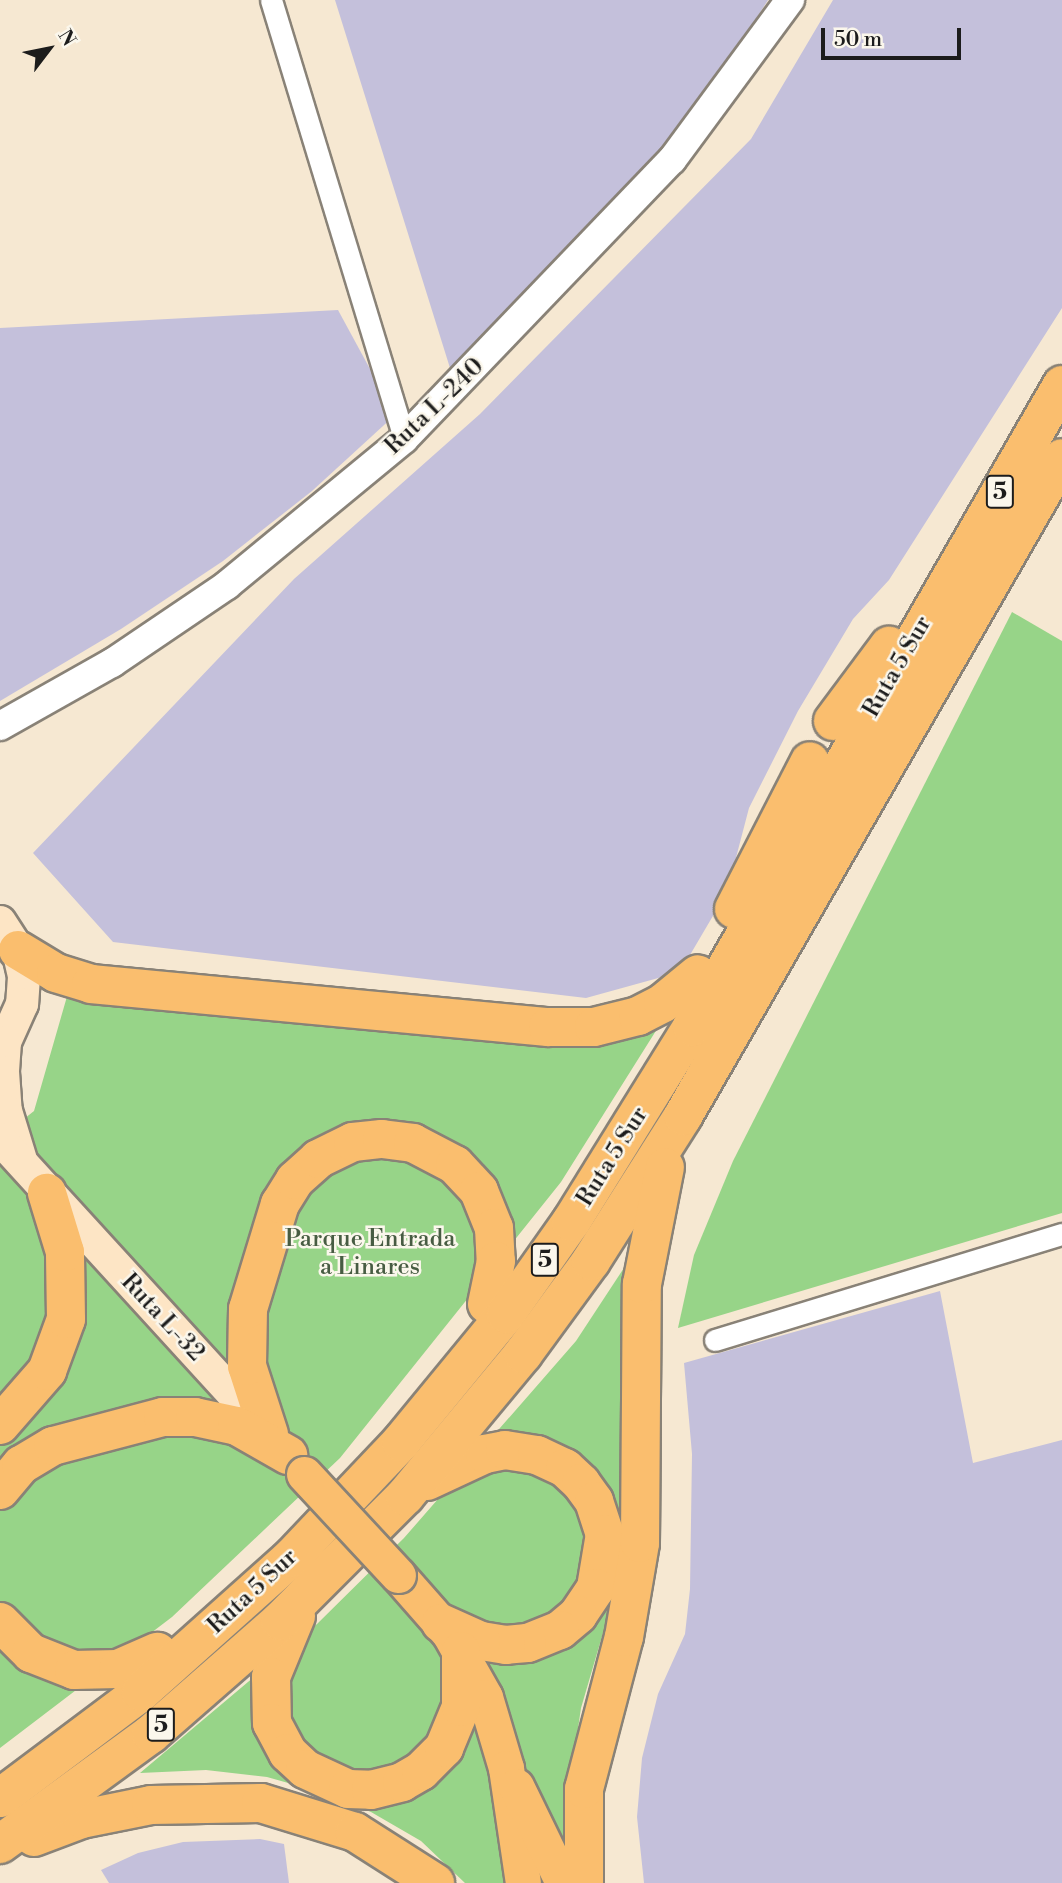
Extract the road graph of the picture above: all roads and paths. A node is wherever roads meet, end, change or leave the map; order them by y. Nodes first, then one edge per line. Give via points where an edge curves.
1 (271, 0) edge
2 (790, 0) edge
3 (1062, 385) edge
4 (404, 439) junction
5 (1062, 458) edge
6 (937, 598) junction
7 (833, 721) dead end
8 (0, 726) edge
9 (810, 761) dead end
10 (9, 936) edge
11 (698, 974) junction
12 (3, 1045) edge
13 (683, 1116) junction
14 (10, 1150) edge
15 (47, 1193) junction
16 (1062, 1234) edge
17 (486, 1304) junction
18 (715, 1340) dead end
19 (0, 1425) edge
20 (287, 1454) junction
21 (0, 1490) edge
22 (405, 1496) junction
23 (311, 1592) junction
24 (0, 1622) edge
25 (451, 1637) junction
26 (157, 1652) junction
27 (506, 1768) junction
28 (0, 1781) edge
29 (0, 1798) edge
30 (0, 1844) edge
31 (0, 1853) edge
32 (435, 1883) edge
33 (523, 1883) edge
34 (564, 1883) edge
35 (584, 1883) edge

1 - 4 street
2 - 4 street, Ruta L-240 via 672,160
3 - 6 highway, Ruta 5 Sur / 5
4 - 8 street, Ruta L-240 via 228,585 112,663
5 - 13 highway, Ruta 5 Sur / 5
6 - 7 highway via 881,655
6 - 29 highway, Ruta 5 Sur / 5 via 635,1122 552,1251 490,1336 401,1442 291,1558 141,1692
9 - 11 highway
10 - 11 highway via 55,973 91,984 548,1027 594,1027 638,1016 663,1003
10 - 12 main road, Ruta L-32 via 24,977 22,1004
11 - 17 highway via 579,1174
12 - 14 main road, Ruta L-32
13 - 22 highway, Ruta 5 Sur / 5 via 556,1310
13 - 35 highway via 666,1162 647,1246 640,1327 640,1543 624,1637 584,1789
14 - 15 main road, Ruta L-32
15 - 19 highway via 65,1252 66,1319 47,1371
15 - 20 main road, Ruta L-32
16 - 18 street
17 - 20 highway via 496,1261 494,1228 484,1200 464,1173 436,1153 403,1141 353,1142 318,1158 295,1180 280,1204 248,1309 247,1366
17 - 26 highway via 340,1478
20 - 21 highway via 237,1426 195,1417 163,1417 53,1446 22,1465
20 - 25 main road, bridge
22 - 23 highway, Ruta 5 Sur / 5
22 - 25 highway via 462,1462 496,1451 517,1451 546,1458 574,1475 594,1501 602,1522 605,1555 596,1588 578,1615 560,1630 527,1643 506,1645
23 - 25 highway via 277,1656 269,1698 272,1723 289,1753 326,1782 360,1790 382,1789 430,1764 458,1719
23 - 30 highway, Ruta 5 Sur / 5 via 151,1734
24 - 26 highway via 31,1653 74,1670 118,1669
25 - 27 main road via 485,1697
26 - 28 highway
27 - 33 main road
27 - 34 main road
31 - 32 highway via 56,1828 112,1811 171,1803 247,1802 292,1810 355,1832

